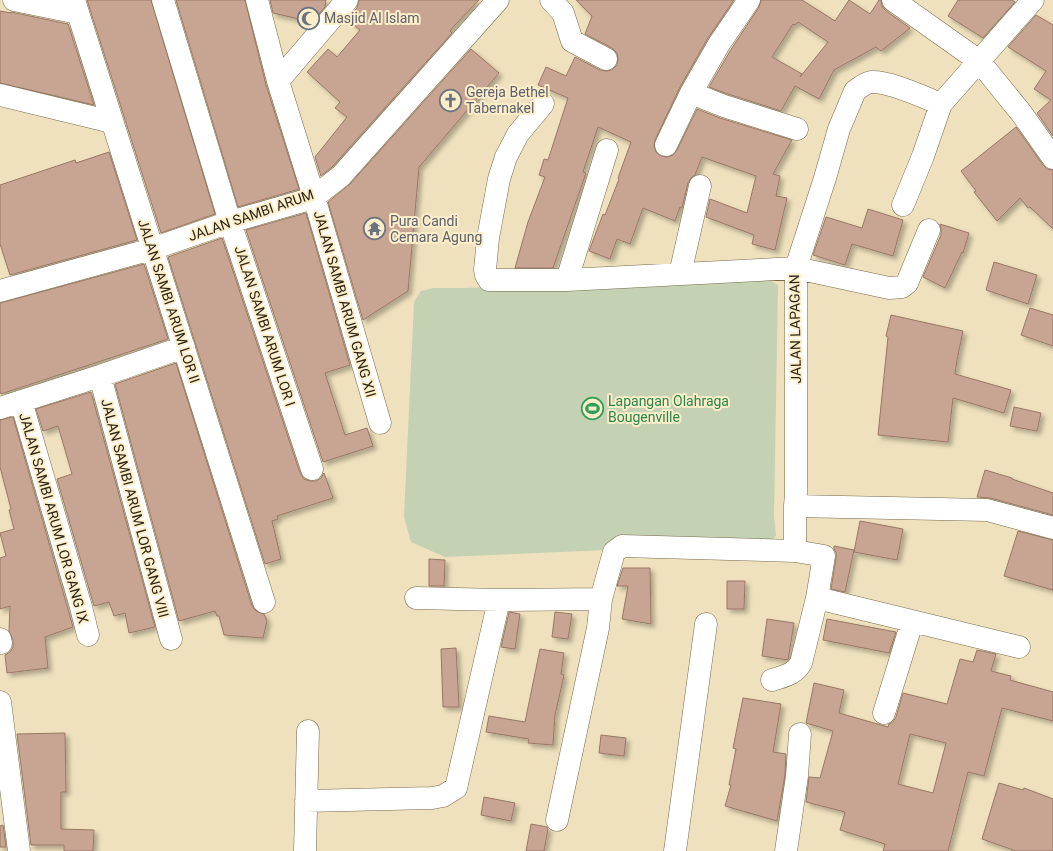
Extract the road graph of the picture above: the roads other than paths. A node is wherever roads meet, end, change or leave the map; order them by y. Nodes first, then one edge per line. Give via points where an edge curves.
1 (14, 0) edge
2 (163, 0) edge
3 (257, 0) edge
4 (347, 0) edge
5 (498, 0) edge
6 (551, 0) edge
7 (749, 0) edge
8 (893, 0) edge
9 (1033, 0) edge
10 (76, 6) edge
11 (606, 59) dead end
12 (979, 61) junction
13 (278, 81) junction
14 (691, 93) junction
15 (0, 95) edge
16 (544, 104) dead end
17 (941, 104) junction
18 (112, 122) junction
19 (797, 129) dead end
20 (666, 145) dead end
21 (607, 150) dead end
22 (1053, 158) edge
23 (700, 186) dead end
24 (314, 197) junction
25 (903, 205) dead end
26 (230, 222) junction
27 (929, 230) dead end
28 (152, 249) junction
29 (796, 268) junction
30 (680, 274) junction
31 (567, 280) junction
32 (0, 291) edge
33 (184, 347) junction
34 (100, 376) junction
35 (21, 401) junction
36 (0, 408) edge
37 (380, 424) dead end
38 (312, 469) dead end
39 (795, 506) junction
40 (1053, 528) edge
41 (795, 551) junction
42 (416, 598) dead end
43 (817, 598) junction
44 (601, 599) junction
45 (500, 600) junction
46 (264, 602) dead end
47 (912, 622) junction
48 (706, 624) dead end
49 (88, 635) dead end
50 (171, 639) dead end
51 (1019, 647) dead end
52 (772, 680) dead end
53 (0, 702) edge
54 (884, 713) dead end
55 (308, 731) dead end
56 (800, 734) dead end
57 (306, 801) junction
58 (6, 807) edge
59 (557, 820) dead end
60 (19, 851) edge
61 (305, 851) edge
62 (674, 851) edge
63 (786, 851) edge

1 - 10 street
2 - 26 street, JALAN SAMBI ARUM LOR I
3 - 13 street, JALAN SAMBI ARUM GANG XII
4 - 13 street
5 - 24 street, JALAN SAMBI ARUM via 341,176
6 - 11 street via 563,13 572,41
7 - 14 street via 719,44
8 - 12 street
9 - 12 street
10 - 18 street, JALAN SAMBI ARUM LOR II
12 - 17 street
12 - 22 street via 1022,114
13 - 24 street, JALAN SAMBI ARUM GANG XII
14 - 19 street
14 - 20 street
15 - 18 street
16 - 31 street, JALAN LAPAGAN via 518,134 506,157 499,179 488,238 486,276 489,280
17 - 25 street
17 - 29 street via 878,82 870,82 855,92 839,129
18 - 28 street, JALAN SAMBI ARUM LOR II
21 - 31 street
23 - 30 street
24 - 26 street, JALAN SAMBI ARUM
24 - 37 street, JALAN SAMBI ARUM GANG XII
26 - 28 street, JALAN SAMBI ARUM
26 - 38 street, JALAN SAMBI ARUM LOR I
27 - 29 street via 907,283 902,287 889,288
28 - 32 street, JALAN SAMBI ARUM
28 - 33 street, JALAN SAMBI ARUM LOR II
29 - 30 street, JALAN LAPAGAN
29 - 39 street, JALAN LAPAGAN
30 - 31 street, JALAN LAPAGAN
33 - 34 street
33 - 46 street, JALAN SAMBI ARUM LOR II
34 - 35 street
34 - 50 street, JALAN SAMBI ARUM LOR GANG VIII
35 - 36 street
35 - 49 street, JALAN SAMBI ARUM LOR GANG IX
39 - 40 street via 988,510
39 - 41 street, JALAN LAPAGAN
41 - 43 street via 824,556
41 - 44 street via 622,546 614,552
42 - 45 street
43 - 47 street
43 - 52 street via 801,663 791,674
44 - 45 street
44 - 59 street via 598,628
45 - 57 street via 456,788 443,796 432,798
47 - 51 street
47 - 54 street
48 - 62 street
53 - 58 street
55 - 57 street
56 - 63 street via 797,776
57 - 61 street
58 - 60 street

